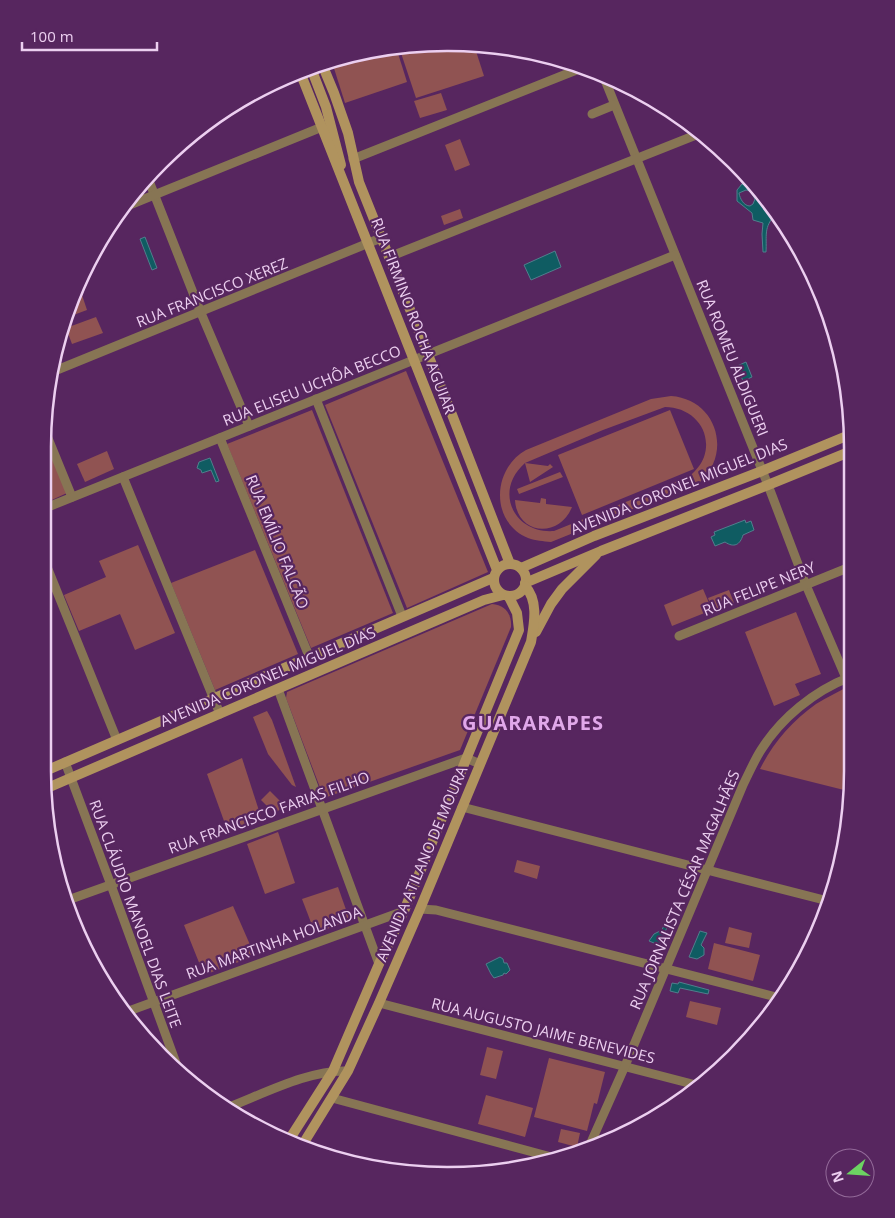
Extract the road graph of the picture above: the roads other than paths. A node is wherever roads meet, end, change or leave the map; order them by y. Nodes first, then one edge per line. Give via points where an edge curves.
1 (325, 71) edge
2 (573, 71) edge
3 (313, 74) edge
4 (303, 79) edge
5 (606, 84) edge
6 (614, 105) junction
7 (592, 114) dead end
8 (322, 127) junction
9 (693, 136) edge
10 (353, 159) junction
11 (636, 159) junction
12 (344, 182) junction
13 (151, 185) edge
14 (154, 194) junction
15 (137, 202) edge
16 (382, 238) junction
17 (368, 244) junction
18 (676, 255) junction
19 (389, 257) junction
20 (201, 313) junction
21 (428, 356) junction
22 (414, 360) junction
23 (59, 369) edge
24 (316, 399) junction
25 (249, 426) junction
26 (844, 437) edge
27 (220, 438) junction
28 (51, 446) edge
29 (844, 454) edge
30 (762, 471) junction
31 (123, 477) junction
32 (768, 486) junction
33 (72, 498) junction
34 (51, 506) edge
35 (601, 551) junction
36 (510, 564) junction
37 (521, 568) junction
38 (844, 569) edge
39 (495, 574) junction
40 (51, 579) edge
41 (525, 585) junction
42 (806, 585) junction
43 (506, 596) junction
44 (402, 616) junction
45 (679, 636) dead end
46 (531, 642) junction
47 (309, 656) junction
48 (844, 668) edge
49 (844, 679) edge
50 (278, 689) junction
51 (213, 698) junction
52 (220, 714) junction
53 (117, 740) junction
54 (466, 758) junction
55 (65, 762) junction
56 (480, 764) junction
57 (51, 768) edge
58 (70, 778) junction
59 (52, 786) edge
60 (462, 807) junction
61 (321, 808) junction
62 (706, 870) junction
63 (111, 884) junction
64 (72, 898) edge
65 (822, 900) edge
66 (420, 910) junction
67 (404, 911) junction
68 (366, 925) junction
69 (379, 964) junction
70 (665, 969) junction
71 (773, 996) edge
72 (153, 1002) junction
73 (380, 1003) junction
74 (132, 1010) edge
75 (174, 1057) edge
76 (625, 1066) junction
77 (334, 1071) junction
78 (348, 1071) junction
79 (691, 1084) edge
80 (332, 1098) junction
81 (234, 1105) edge
82 (292, 1135) edge
83 (304, 1140) edge
84 (592, 1140) edge
85 (542, 1155) edge

1 - 10 street, RUA FIRMINO ROCHA AGUIAR via 348,133
2 - 10 street
3 - 12 street via 332,126
4 - 8 street, RUA FIRMINO ROCHA AGUIAR
5 - 6 street, RUA ROMEU ALDIGUERI
6 - 7 street
6 - 11 street, RUA ROMEU ALDIGUERI
8 - 12 street, RUA FIRMINO ROCHA AGUIAR
8 - 14 street
9 - 11 street
10 - 16 street, RUA FIRMINO ROCHA AGUIAR
11 - 18 street, RUA ROMEU ALDIGUERI
11 - 19 street
12 - 17 street, RUA FIRMINO ROCHA AGUIAR
13 - 14 street
14 - 15 street
14 - 20 street
16 - 17 street, RUA FRANCISCO XEREZ
16 - 19 street, RUA FIRMINO ROCHA AGUIAR
17 - 20 street, RUA FRANCISCO XEREZ
17 - 22 street, RUA FIRMINO ROCHA AGUIAR
18 - 21 street, RUA ELISEU UCHÔA BECCO
18 - 30 street, RUA ROMEU ALDIGUERI
19 - 21 street, RUA FIRMINO ROCHA AGUIAR
20 - 23 street, RUA FRANCISCO XEREZ
20 - 25 street
21 - 22 street, RUA ELISEU UCHÔA BECCO
21 - 36 street, RUA FIRMINO ROCHA AGUIAR
22 - 24 street, RUA ELISEU UCHÔA BECCO
22 - 39 street, RUA FIRMINO ROCHA AGUIAR
24 - 25 street, RUA ELISEU UCHÔA BECCO
24 - 44 street
25 - 27 street, RUA ELISEU UCHÔA BECCO
26 - 30 street, AVENIDA CORONEL MIGUEL DIAS
27 - 31 street, RUA ELISEU UCHÔA BECCO
27 - 47 street, RUA EMÍLIO FALCÃO
28 - 33 street
29 - 32 street, AVENIDA CORONEL MIGUEL DIAS
30 - 32 street, RUA ROMEU ALDIGUERI
30 - 37 street, AVENIDA CORONEL MIGUEL DIAS
31 - 33 street, RUA ELISEU UCHÔA BECCO
31 - 51 street
32 - 35 street, AVENIDA CORONEL MIGUEL DIAS
32 - 42 street, RUA ROMEU ALDIGUERI
33 - 34 street, RUA ELISEU UCHÔA BECCO
35 - 41 street, AVENIDA CORONEL MIGUEL DIAS
35 - 46 street via 562,589
36 - 37 street
36 - 39 street
37 - 41 street via 525,574
38 - 42 street, RUA FELIPE NERY
39 - 43 street via 495,588
39 - 44 street, AVENIDA CORONEL MIGUEL DIAS via 478,586
40 - 53 street
41 - 43 street via 518,594
41 - 46 street, AVENIDA ATILANO DE MOURA via 534,604
42 - 45 street, RUA FELIPE NERY
42 - 48 street, RUA ROMEU ALDIGUERI
43 - 50 street, AVENIDA CORONEL MIGUEL DIAS via 484,600
43 - 54 street, AVENIDA ATILANO DE MOURA via 516,613 519,630
44 - 47 street, AVENIDA CORONEL MIGUEL DIAS
46 - 56 street, AVENIDA ATILANO DE MOURA
47 - 51 street, AVENIDA CORONEL MIGUEL DIAS
49 - 62 street, RUA JORNALISTA CÉSAR MAGALHÃES via 799,707 760,751
50 - 52 street, AVENIDA CORONEL MIGUEL DIAS
50 - 61 street
51 - 52 street
51 - 53 street, AVENIDA CORONEL MIGUEL DIAS
52 - 58 street, AVENIDA CORONEL MIGUEL DIAS
53 - 55 street, AVENIDA CORONEL MIGUEL DIAS
54 - 56 street
54 - 61 street, RUA FRANCISCO FARIAS FILHO
54 - 67 street, AVENIDA ATILANO DE MOURA
55 - 57 street, AVENIDA CORONEL MIGUEL DIAS
55 - 58 street, RUA CLÁUDIO MANOEL DIAS LEITE
56 - 60 street, AVENIDA ATILANO DE MOURA
58 - 59 street, AVENIDA CORONEL MIGUEL DIAS
58 - 63 street, RUA CLÁUDIO MANOEL DIAS LEITE
60 - 62 street
60 - 66 street, AVENIDA ATILANO DE MOURA
61 - 63 street, RUA FRANCISCO FARIAS FILHO
61 - 68 street
62 - 65 street
62 - 70 street, RUA JORNALISTA CÉSAR MAGALHÃES
63 - 64 street, RUA FRANCISCO FARIAS FILHO
63 - 72 street, RUA CLÁUDIO MANOEL DIAS LEITE
66 - 70 street via 436,910
66 - 73 street, AVENIDA ATILANO DE MOURA
67 - 68 street, RUA MARTINHA HOLANDA
67 - 69 street, AVENIDA ATILANO DE MOURA
68 - 69 street
68 - 72 street, RUA MARTINHA HOLANDA
69 - 77 street, AVENIDA ATILANO DE MOURA
70 - 71 street
70 - 76 street, RUA JORNALISTA CÉSAR MAGALHÃES
72 - 74 street, RUA MARTINHA HOLANDA
72 - 75 street, RUA CLÁUDIO MANOEL DIAS LEITE
73 - 76 street, RUA AUGUSTO JAIME BENEVIDES
73 - 78 street, AVENIDA ATILANO DE MOURA
76 - 79 street, RUA AUGUSTO JAIME BENEVIDES
76 - 84 street, RUA JORNALISTA CÉSAR MAGALHÃES
77 - 78 street
77 - 81 street
77 - 82 street, AVENIDA ATILANO DE MOURA
78 - 80 street, AVENIDA ATILANO DE MOURA
80 - 83 street, AVENIDA ATILANO DE MOURA
80 - 85 street

